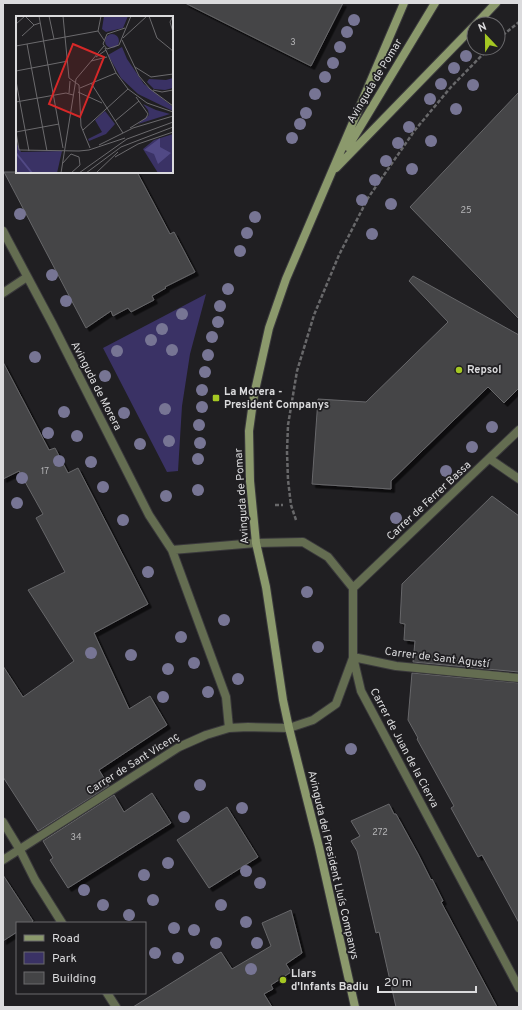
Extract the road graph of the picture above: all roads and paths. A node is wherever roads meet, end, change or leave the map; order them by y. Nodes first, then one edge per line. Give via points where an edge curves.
1 (404, 3) edge
2 (435, 3) edge
3 (496, 3) edge
4 (484, 16) edge
5 (519, 22) edge
6 (506, 33) edge
7 (466, 34) edge
8 (481, 56) edge
9 (333, 171) junction
10 (3, 231) edge
11 (27, 277) junction
12 (3, 293) edge
13 (519, 430) edge
14 (490, 459) junction
15 (519, 480) edge
16 (291, 504) dead end
17 (275, 505) dead end
18 (283, 505) dead end
19 (256, 543) junction
20 (172, 550) junction
21 (353, 588) junction
22 (353, 657) junction
23 (519, 678) edge
24 (229, 728) junction
25 (289, 728) junction
26 (3, 822) edge
27 (20, 850) junction
28 (3, 860) edge
29 (61, 922) edge
30 (519, 988) edge
31 (108, 994) edge
32 (116, 1007) edge
33 (355, 1007) edge

1 - 9 street, Avinguda de Pomar
2 - 9 street, Avinguda de Pomar
3 - 4 street
5 - 6 path
7 - 9 street
8 - 16 path via 415,130 368,198 339,255 314,315 297,372 288,425 288,480
9 - 19 street, Avinguda de Pomar via 286,279 269,328 254,395 249,431 250,481
10 - 11 street, Avinguda de Morera
11 - 12 street
11 - 20 street, Avinguda de Morera via 149,515
13 - 14 street, Carrer de Ferrer Bassa
14 - 15 street
14 - 21 street, Carrer de Ferrer Bassa
17 - 18 path
19 - 20 street
19 - 21 street via 303,542 328,557
19 - 25 street, Avinguda de Pomar via 266,587 282,700
20 - 24 street, Avinguda de Morera via 226,697
21 - 22 street, Carrer de Juan de la Cierva
22 - 23 street, Carrer de Sant Agustí via 396,666
22 - 25 street via 336,704 313,720
22 - 30 street, Carrer de Juan de la Cierva via 360,692
24 - 25 street, Carrer de Sant Vicenç
24 - 27 street, Carrer de Sant Vicenç via 179,747
25 - 33 street, Avinguda del President Lluís Companys
26 - 27 street
27 - 28 street, Carrer de Sant Vicenç
27 - 29 street
31 - 32 street

